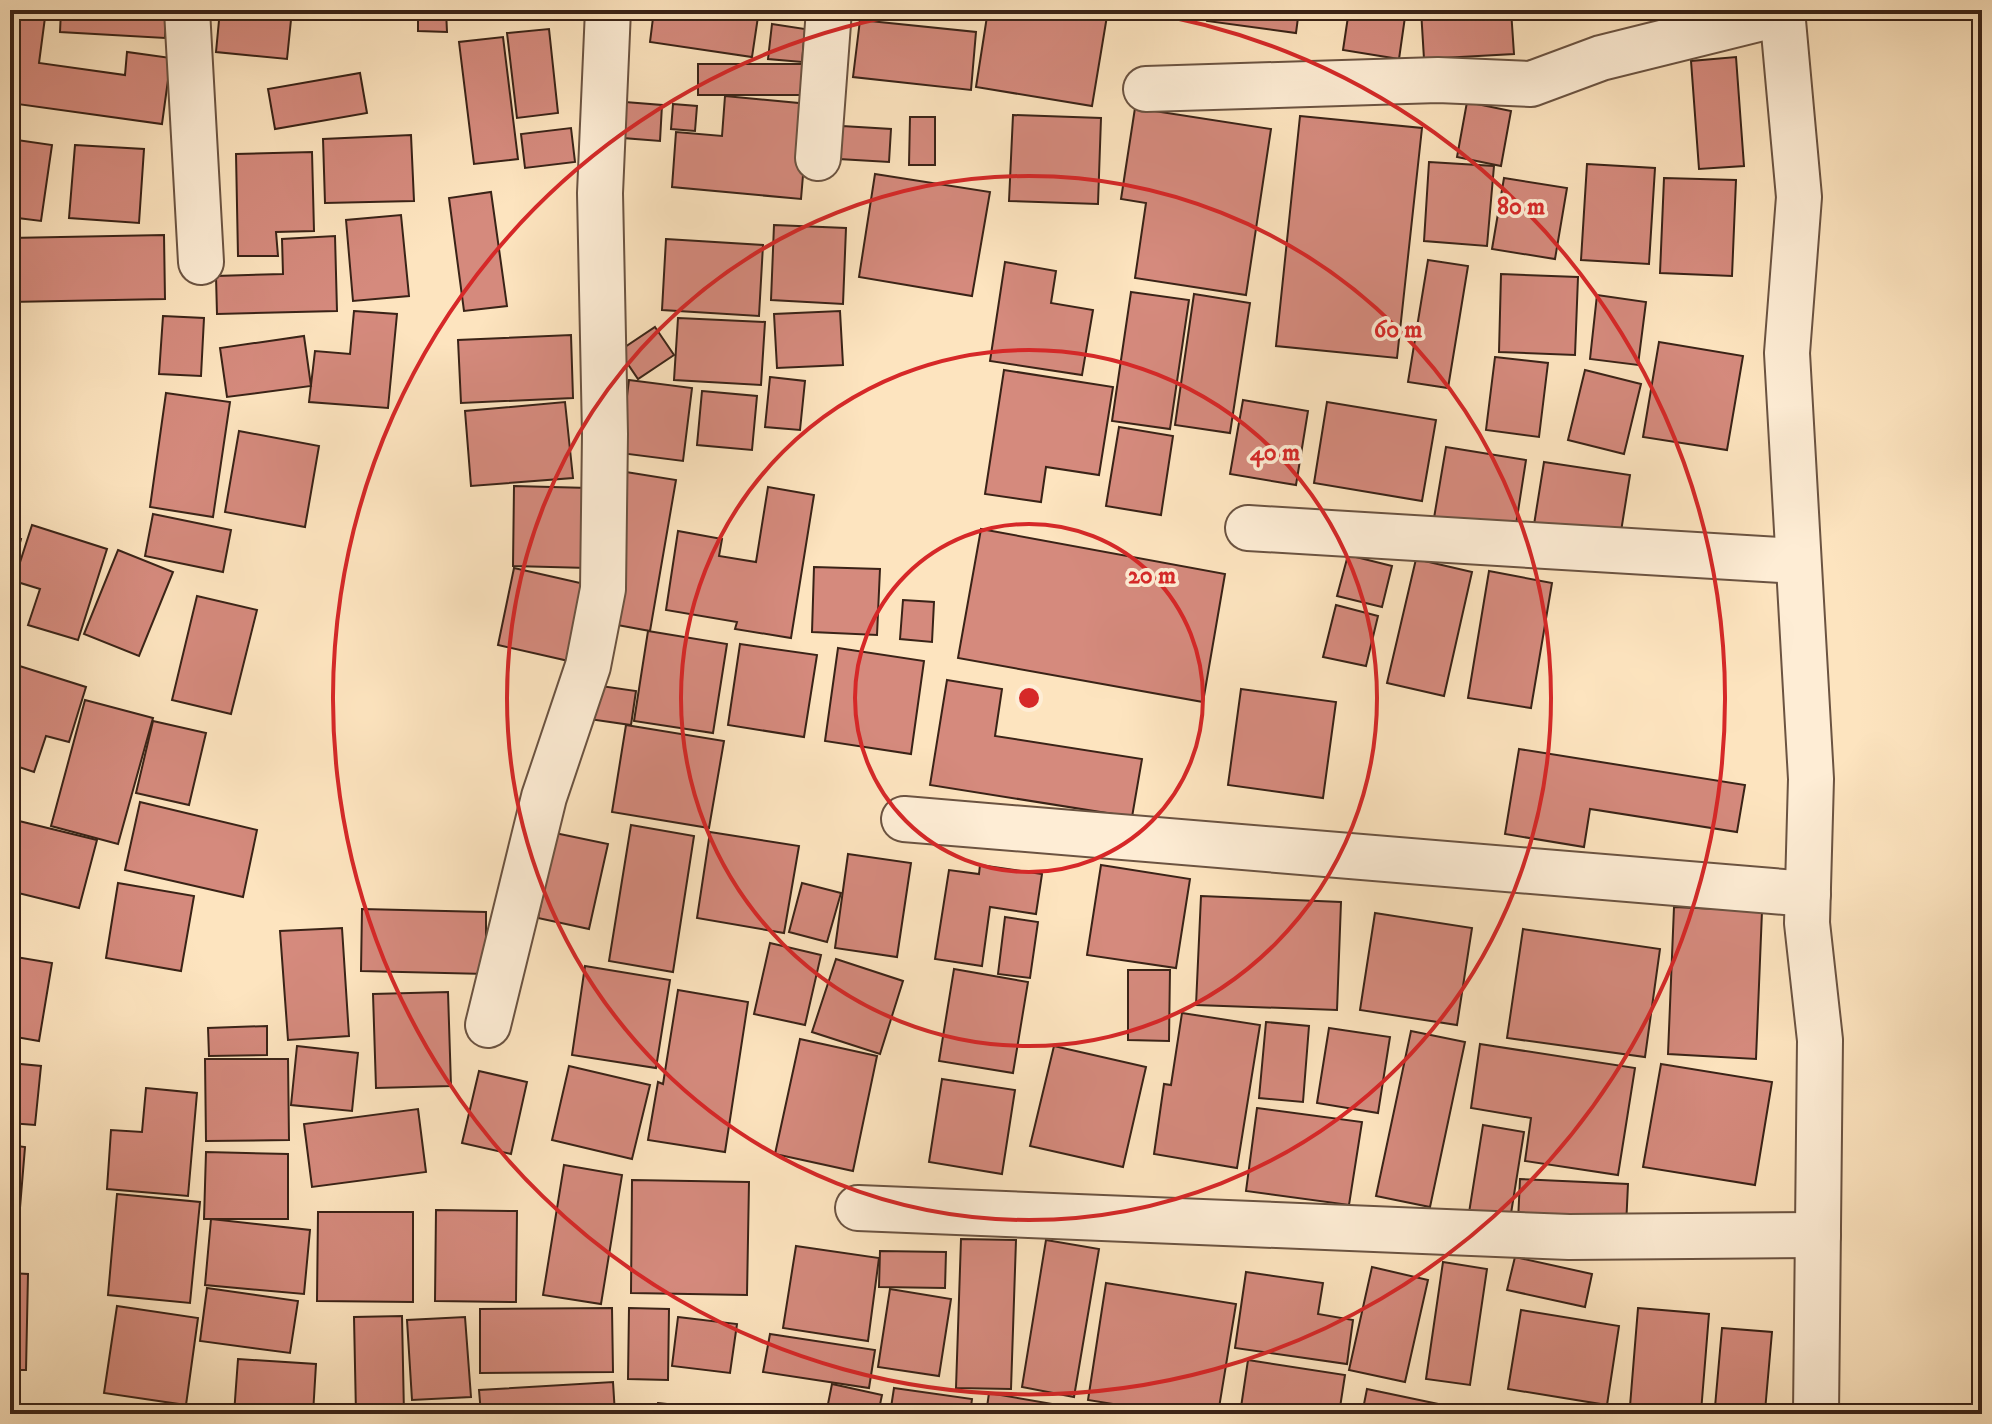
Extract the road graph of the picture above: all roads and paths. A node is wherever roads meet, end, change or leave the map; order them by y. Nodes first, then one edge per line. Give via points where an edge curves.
1 (187, 10) edge
2 (608, 10) edge
3 (829, 10) edge
4 (1782, 11) edge
5 (1146, 89) dead end
6 (818, 158) dead end
7 (201, 262) dead end
8 (1248, 528) dead end
9 (1796, 561) junction
10 (904, 819) dead end
11 (1808, 894) junction
12 (488, 1025) dead end
13 (858, 1208) dead end
14 (1818, 1235) junction
15 (1816, 1414) edge

1 - 7 street
2 - 12 street via 600,193 603,589 588,666 544,797
3 - 6 street
4 - 5 street via 1601,58 1531,84 1438,80
4 - 9 street via 1799,197 1787,353
8 - 9 street
9 - 11 street via 1811,779
10 - 11 street
11 - 14 street via 1820,1040
13 - 14 street via 1569,1237
14 - 15 street

